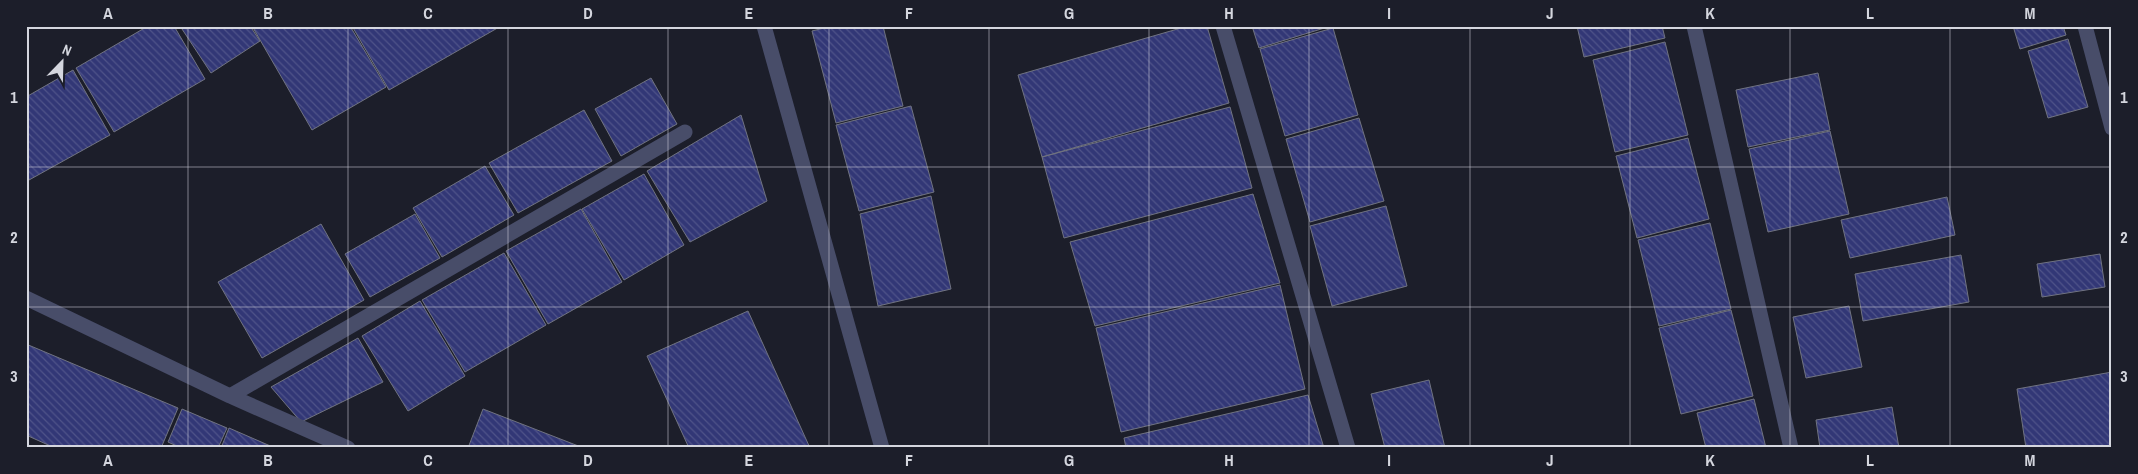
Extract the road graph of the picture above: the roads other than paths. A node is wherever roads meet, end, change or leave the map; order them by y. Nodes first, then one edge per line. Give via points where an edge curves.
1 (764, 26) edge
2 (1224, 26) edge
3 (1694, 26) edge
4 (2085, 26) edge
5 (2112, 128) edge
6 (685, 132) dead end
7 (26, 298) edge
8 (230, 396) junction
9 (348, 448) edge
10 (882, 448) edge
11 (1348, 448) edge
12 (1791, 448) edge

1 - 10 street
2 - 11 street
3 - 12 street
4 - 5 street
6 - 8 street
7 - 8 street
8 - 9 street

